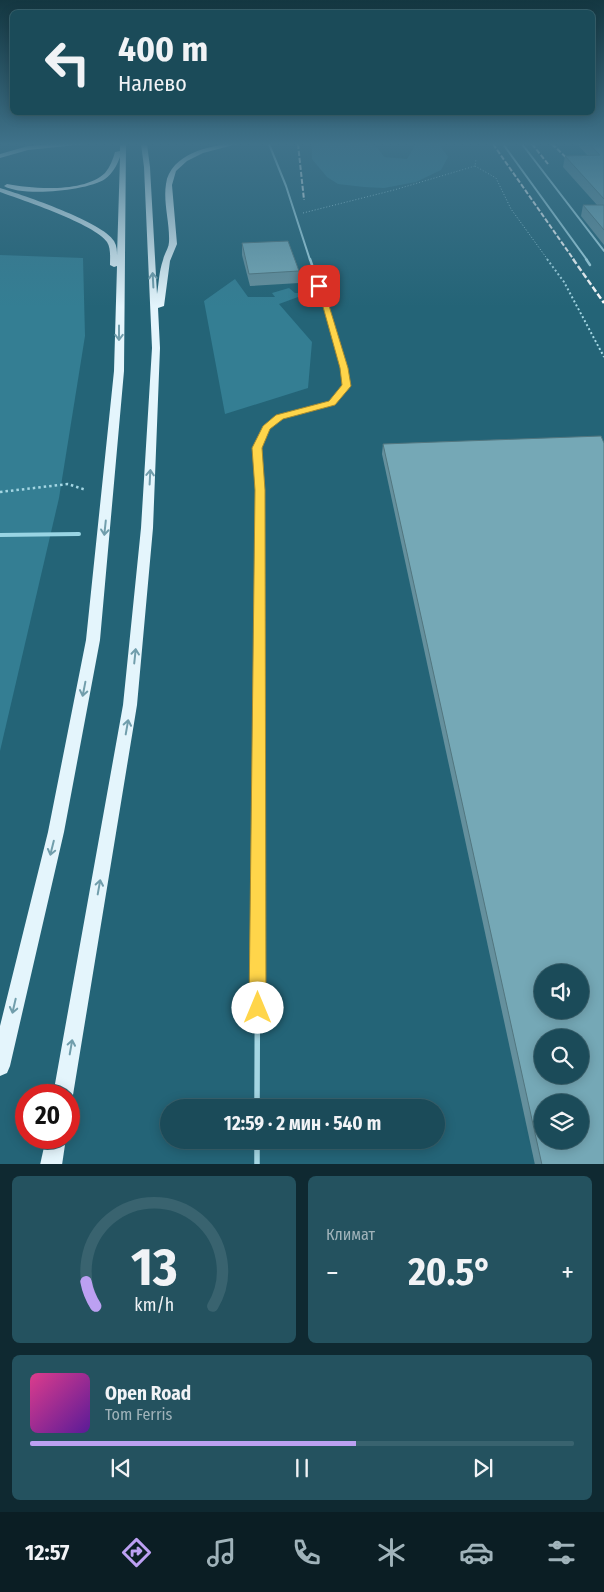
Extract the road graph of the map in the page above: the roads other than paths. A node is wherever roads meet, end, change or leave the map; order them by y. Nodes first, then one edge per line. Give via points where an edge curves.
1 (21, 198) edge
2 (121, 198) edge
3 (149, 198) edge
4 (170, 198) edge
5 (290, 198) edge
6 (542, 198) edge
7 (563, 198) edge
8 (585, 213) edge
9 (575, 214) junction
10 (604, 251) edge
11 (590, 266) dead end
12 (119, 288) junction
13 (156, 348) junction
14 (0, 1066) edge
15 (65, 1084) edge
16 (257, 1099) edge
17 (54, 1149) edge
18 (257, 1149) edge
19 (51, 1164) edge
20 (257, 1164) edge

1 - 12 main road via 87,224 107,236 111,242
2 - 12 main road
13 -> 3 main road
4 - 13 main road via 173,244 166,261
5 - 16 lane via 344,368 346,386 332,403 280,417 266,428 257,448 260,490
6 - 11 lane
7 - 9 lane
8 - 9 lane
9 - 10 lane
12 -> 14 main road via 119,371 93,640 56,832
15 -> 13 main road via 130,705 147,528
17 - 19 main road
18 - 20 lane

